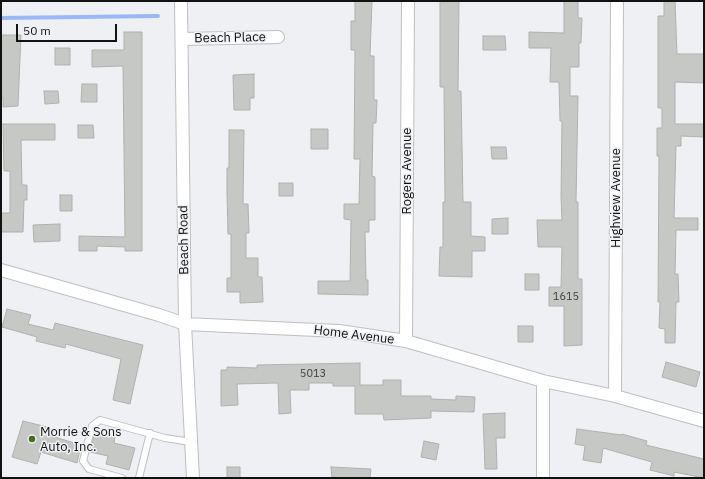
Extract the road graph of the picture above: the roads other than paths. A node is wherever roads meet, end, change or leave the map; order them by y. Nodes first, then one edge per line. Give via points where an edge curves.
1 (181, 1) edge
2 (408, 1) edge
3 (617, 1) edge
4 (278, 37) dead end
5 (182, 39) junction
6 (1, 270) edge
7 (185, 324) junction
8 (406, 341) junction
9 (543, 381) junction
10 (615, 396) junction
11 (704, 421) edge
12 (150, 433) junction
13 (192, 442) junction
14 (122, 478) edge
15 (139, 478) edge
16 (193, 478) edge
17 (542, 478) edge

1 - 5 street, Beach Road
2 - 8 street, Rogers Avenue
3 - 10 street, Highview Avenue
4 - 5 street, Beach Place
5 - 7 street, Beach Road
6 - 7 street, Home Avenue
7 - 8 street, Home Avenue via 339,331
7 - 13 street, Beach Road
8 - 9 street, Home Avenue
9 - 10 street, Home Avenue
9 - 17 street
10 - 11 street, Home Avenue
12 - 13 lane
12 - 14 lane via 100,420 92,426 83,461 89,469
12 - 15 lane
13 - 16 street, Beach Road

